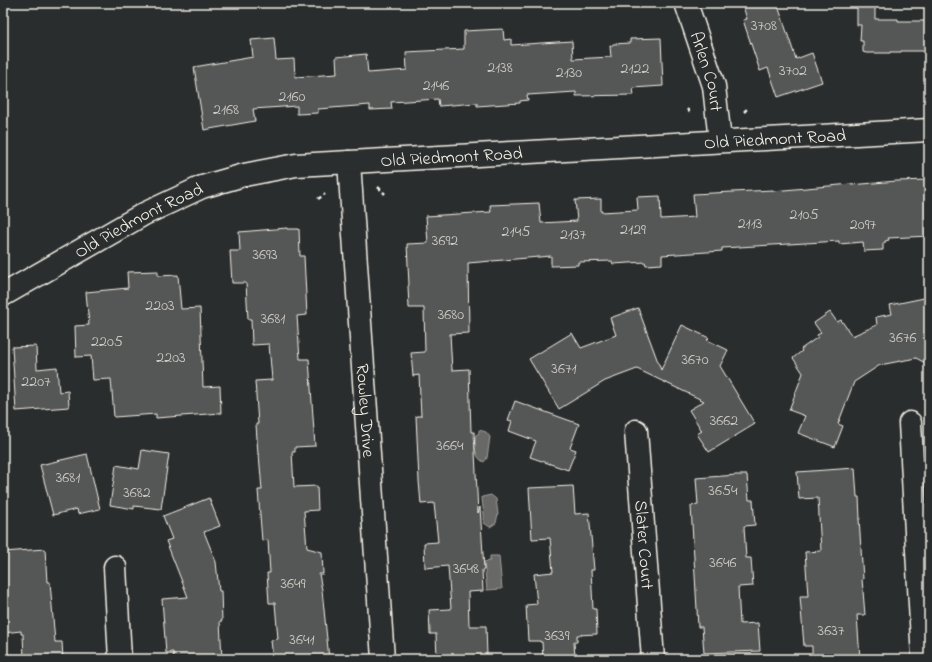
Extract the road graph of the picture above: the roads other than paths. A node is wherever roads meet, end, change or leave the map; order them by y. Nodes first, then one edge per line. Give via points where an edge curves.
1 (686, 3) edge
2 (929, 130) edge
3 (720, 141) junction
4 (349, 162) junction
5 (3, 294) edge
6 (910, 423) dead end
7 (636, 431) dead end
8 (115, 567) dead end
9 (120, 659) edge
10 (383, 659) edge
11 (653, 659) edge
12 (923, 659) edge

1 - 3 street, Arlen Court via 714,86
2 - 3 street, Old Piedmont Road
3 - 4 street, Old Piedmont Road
4 - 5 street, Old Piedmont Road via 296,165 244,175 202,187 144,214
4 - 10 street, Rowley Drive
6 - 12 street
7 - 11 street, Slater Court
8 - 9 street

